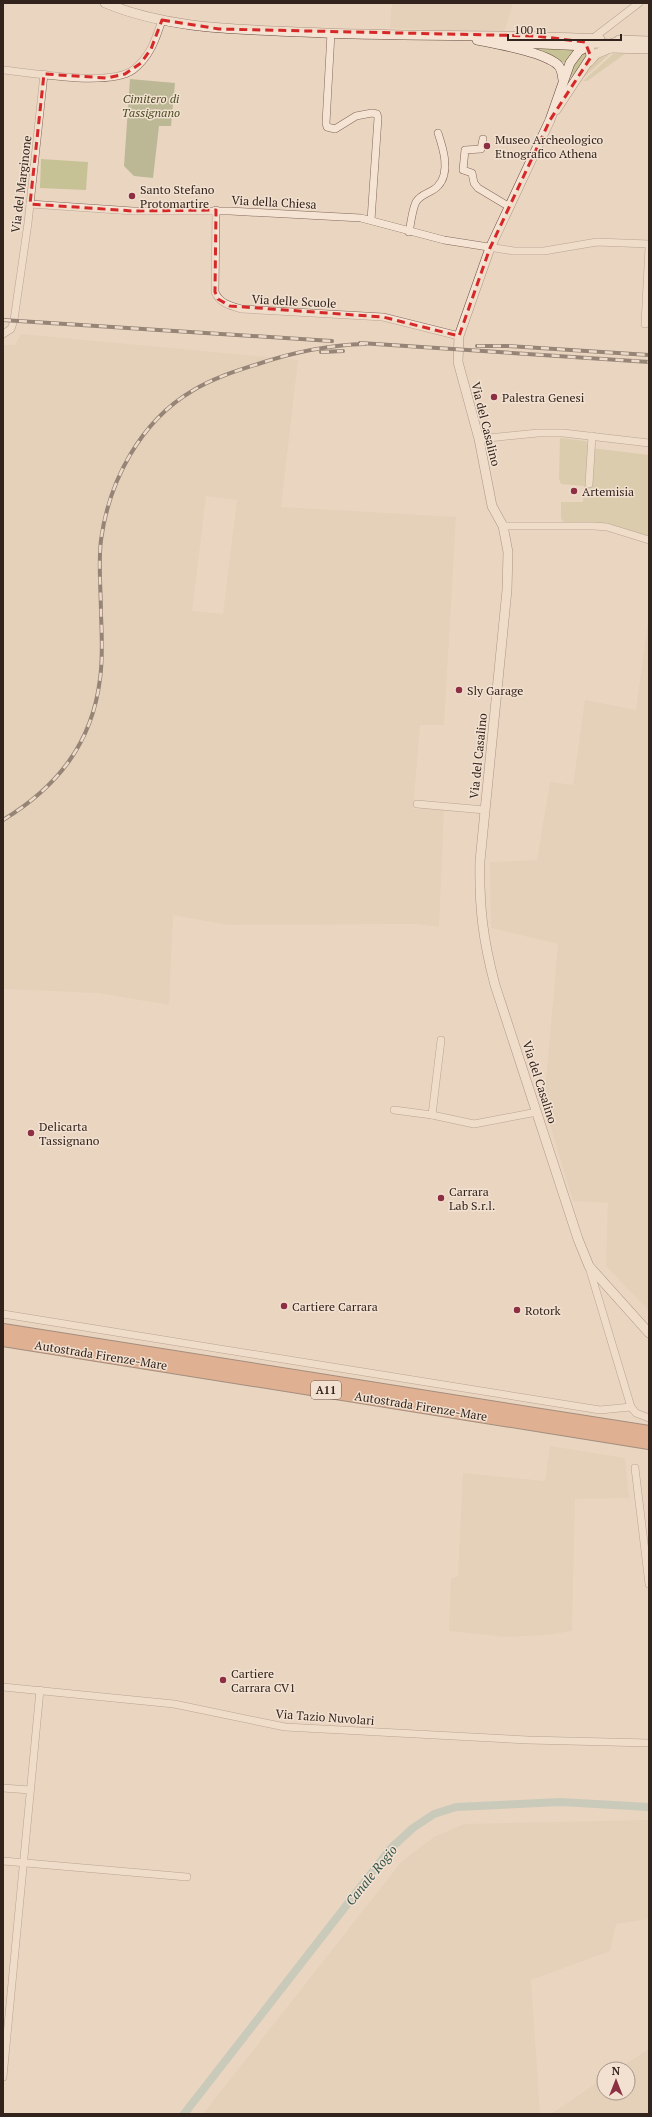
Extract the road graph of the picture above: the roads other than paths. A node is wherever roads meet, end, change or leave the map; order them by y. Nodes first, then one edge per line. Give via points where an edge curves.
1 (105, 3) edge
2 (639, 3) edge
3 (162, 20) junction
4 (330, 34) junction
5 (423, 36) junction
6 (477, 40) junction
7 (649, 41) edge
8 (589, 44) junction
9 (649, 45) edge
10 (610, 48) junction
11 (638, 48) junction
12 (649, 49) edge
13 (587, 65) junction
14 (3, 70) edge
15 (44, 74) junction
16 (563, 81) junction
17 (550, 120) junction
18 (438, 133) dead end
19 (483, 139) dead end
20 (30, 204) junction
21 (508, 206) junction
22 (216, 210) junction
23 (371, 220) junction
24 (409, 232) junction
25 (649, 244) edge
26 (649, 247) edge
27 (490, 248) junction
28 (645, 324) dead end
29 (3, 334) edge
30 (459, 336) junction
31 (592, 436) junction
32 (479, 439) junction
33 (649, 443) edge
34 (589, 484) dead end
35 (503, 526) junction
36 (649, 540) edge
37 (417, 804) dead end
38 (485, 810) junction
39 (441, 1040) dead end
40 (394, 1110) dead end
41 (537, 1112) junction
42 (432, 1115) junction
43 (589, 1266) junction
44 (3, 1314) edge
45 (3, 1330) edge
46 (649, 1333) edge
47 (3, 1340) edge
48 (631, 1407) junction
49 (649, 1418) edge
50 (649, 1432) edge
51 (649, 1443) edge
52 (635, 1468) dead end
53 (649, 1584) edge
54 (3, 1687) edge
55 (40, 1690) junction
56 (649, 1742) edge
57 (3, 1788) edge
58 (30, 1790) junction
59 (3, 1861) edge
60 (24, 1863) junction
61 (187, 1877) dead end
62 (3, 2077) edge

1 - 3 street
2 - 8 street
3 - 4 street via 219,30
3 - 15 street via 152,49 140,63 124,74 106,78
4 - 5 street
4 - 23 street via 327,126 335,129 356,116 372,113 377,114 378,118
5 - 6 street
5 - 8 street via 536,36
6 - 8 street
6 - 16 street via 521,50 554,62 562,70
7 - 8 street via 623,40 610,44
8 - 10 street
8 - 13 street via 591,57
8 - 16 street via 575,55
9 - 11 street
10 - 11 street
10 - 13 street via 596,54
11 - 12 street
13 - 17 street
14 - 15 street
15 - 20 street, Via del Marginone
16 - 17 street
17 - 21 street, Via del Casalino
18 - 24 street via 445,155 444,174 438,187 421,195 416,202
19 - 21 street via 481,149 464,150 463,170 472,173 478,188
20 - 22 street, Via della Chiesa via 133,211
20 - 29 street, Via del Marginone via 14,320 11,329
21 - 27 street, Via del Casalino
22 - 23 street, Via della Chiesa
22 - 30 street, Via delle Scuole via 215,292 218,299 230,306 242,309 383,317
23 - 24 street, Via della Chiesa
24 - 27 street, Via della Chiesa
25 - 27 street, Via della Chiesa via 597,242 544,251
26 - 28 street
27 - 30 street, Via del Casalino
30 - 32 street, Via del Casalino via 458,362
31 - 32 street via 538,433
31 - 33 street
31 - 34 street
32 - 35 street, Via del Casalino via 492,506
35 - 36 street via 600,526
35 - 38 street, Via del Casalino via 508,552 507,590
37 - 38 street
38 - 41 street, Via del Casalino via 479,894 485,949
39 - 42 street
40 - 42 street
41 - 42 street via 478,1124
41 - 43 street, Via del Casalino
43 - 46 street, Via del Casalino
43 - 48 street
44 - 48 street via 600,1410
45 - 50 highway, Autostrada Firenze-Mare / A11
47 - 51 highway, Autostrada Firenze-Mare / A11
48 - 49 street via 636,1413
52 - 53 street
54 - 55 street, Via Tazio Nuvolari
55 - 56 street, Via Tazio Nuvolari via 174,1704 285,1727 528,1740
55 - 58 street
57 - 58 street
58 - 60 street
59 - 60 street
60 - 61 street
60 - 62 street

